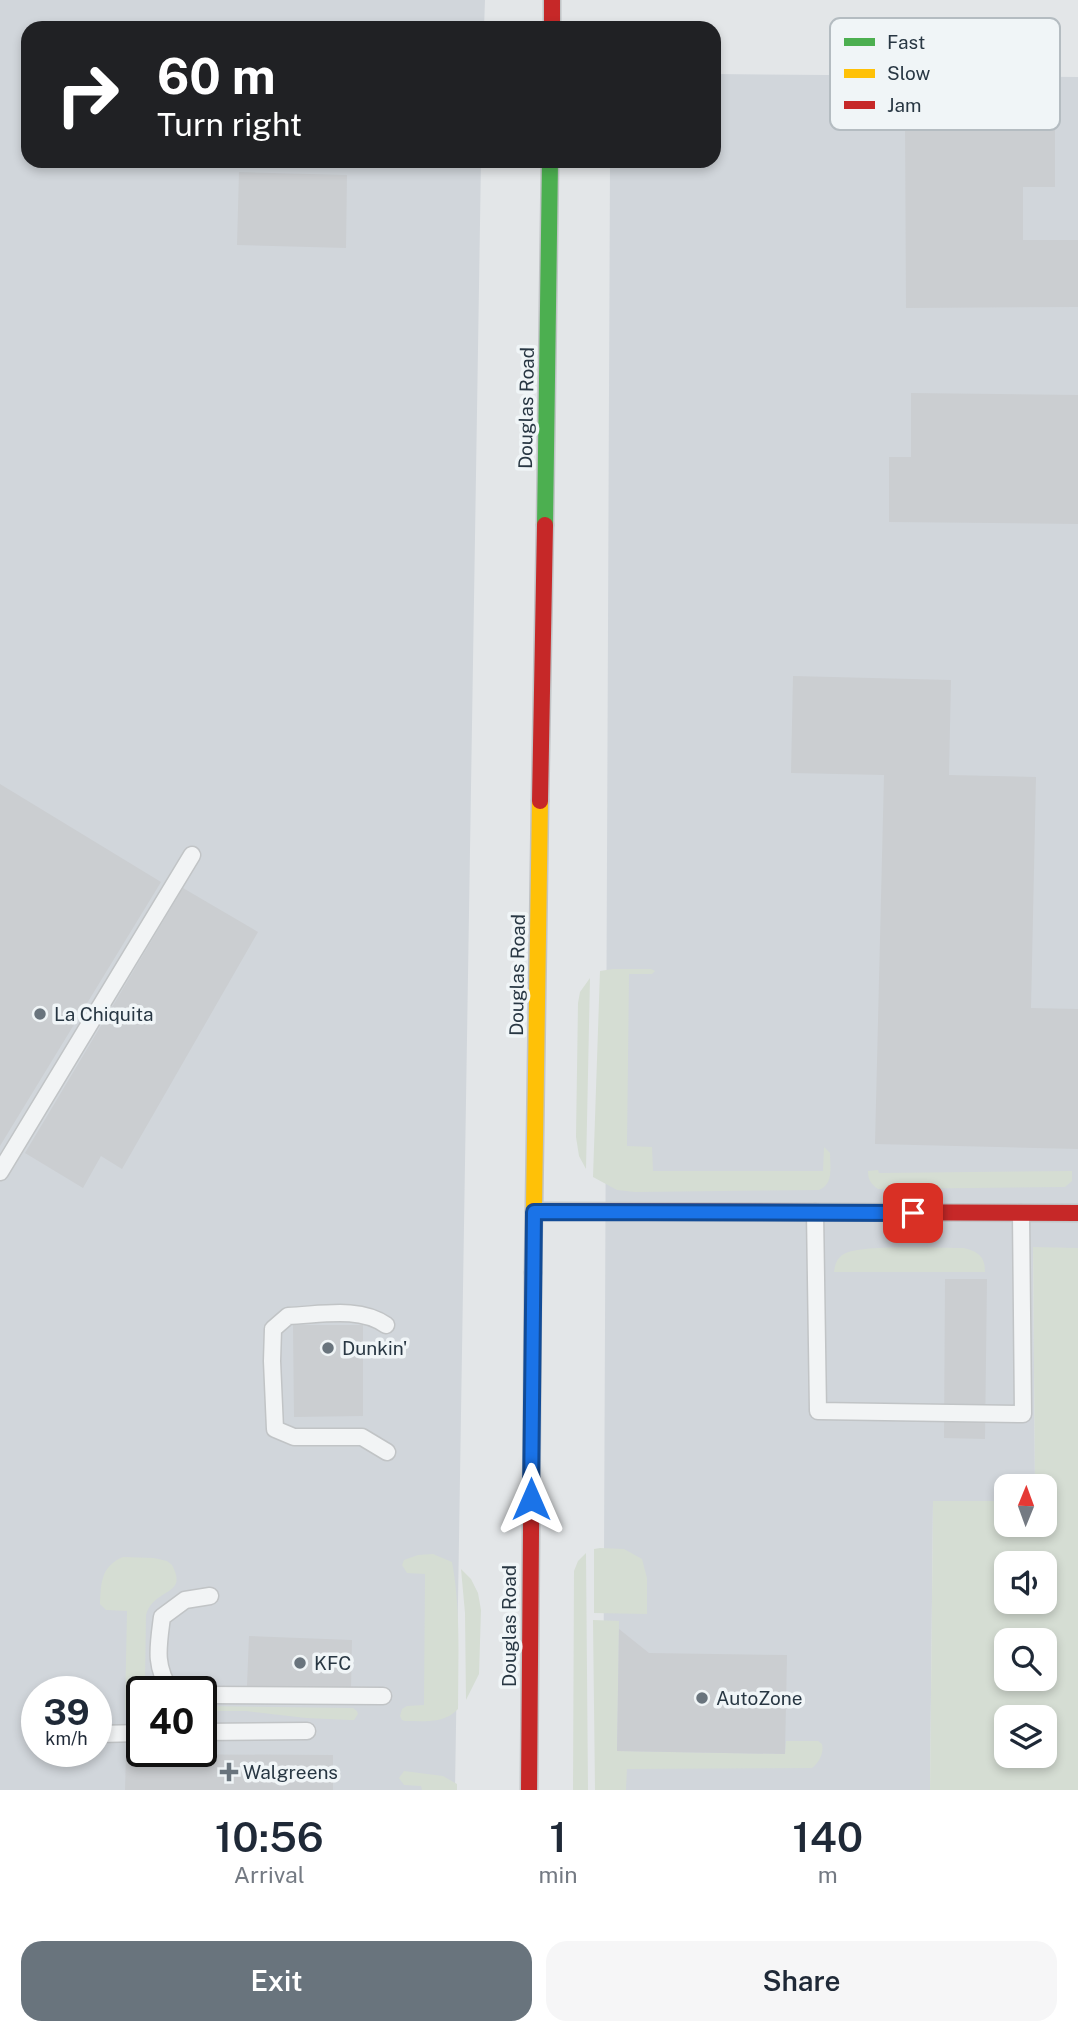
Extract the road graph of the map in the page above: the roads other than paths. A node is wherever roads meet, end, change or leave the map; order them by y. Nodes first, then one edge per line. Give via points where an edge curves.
1 (552, 0) edge
2 (552, 21) edge
3 (550, 168) edge
4 (192, 855) dead end
5 (0, 1172) edge
6 (534, 1212) junction
7 (815, 1212) junction
8 (1021, 1213) junction
9 (1078, 1213) edge
10 (386, 1325) dead end
11 (387, 1452) dead end
12 (210, 1596) dead end
13 (161, 1676) edge
14 (217, 1695) edge
15 (383, 1696) dead end
16 (307, 1731) dead end
17 (217, 1732) edge
18 (529, 1790) edge

1 - 2 street
3 - 6 street, Douglas Road
4 - 5 lane
6 - 7 street
6 - 18 street, Douglas Road
7 - 8 street
7 - 8 lane via 818,1411 1023,1414
8 - 9 street
10 - 11 lane via 375,1317 357,1314 288,1316 274,1329 272,1361 275,1429 294,1437 362,1437
12 - 13 lane via 185,1600 162,1616
14 - 15 lane
16 - 17 lane

